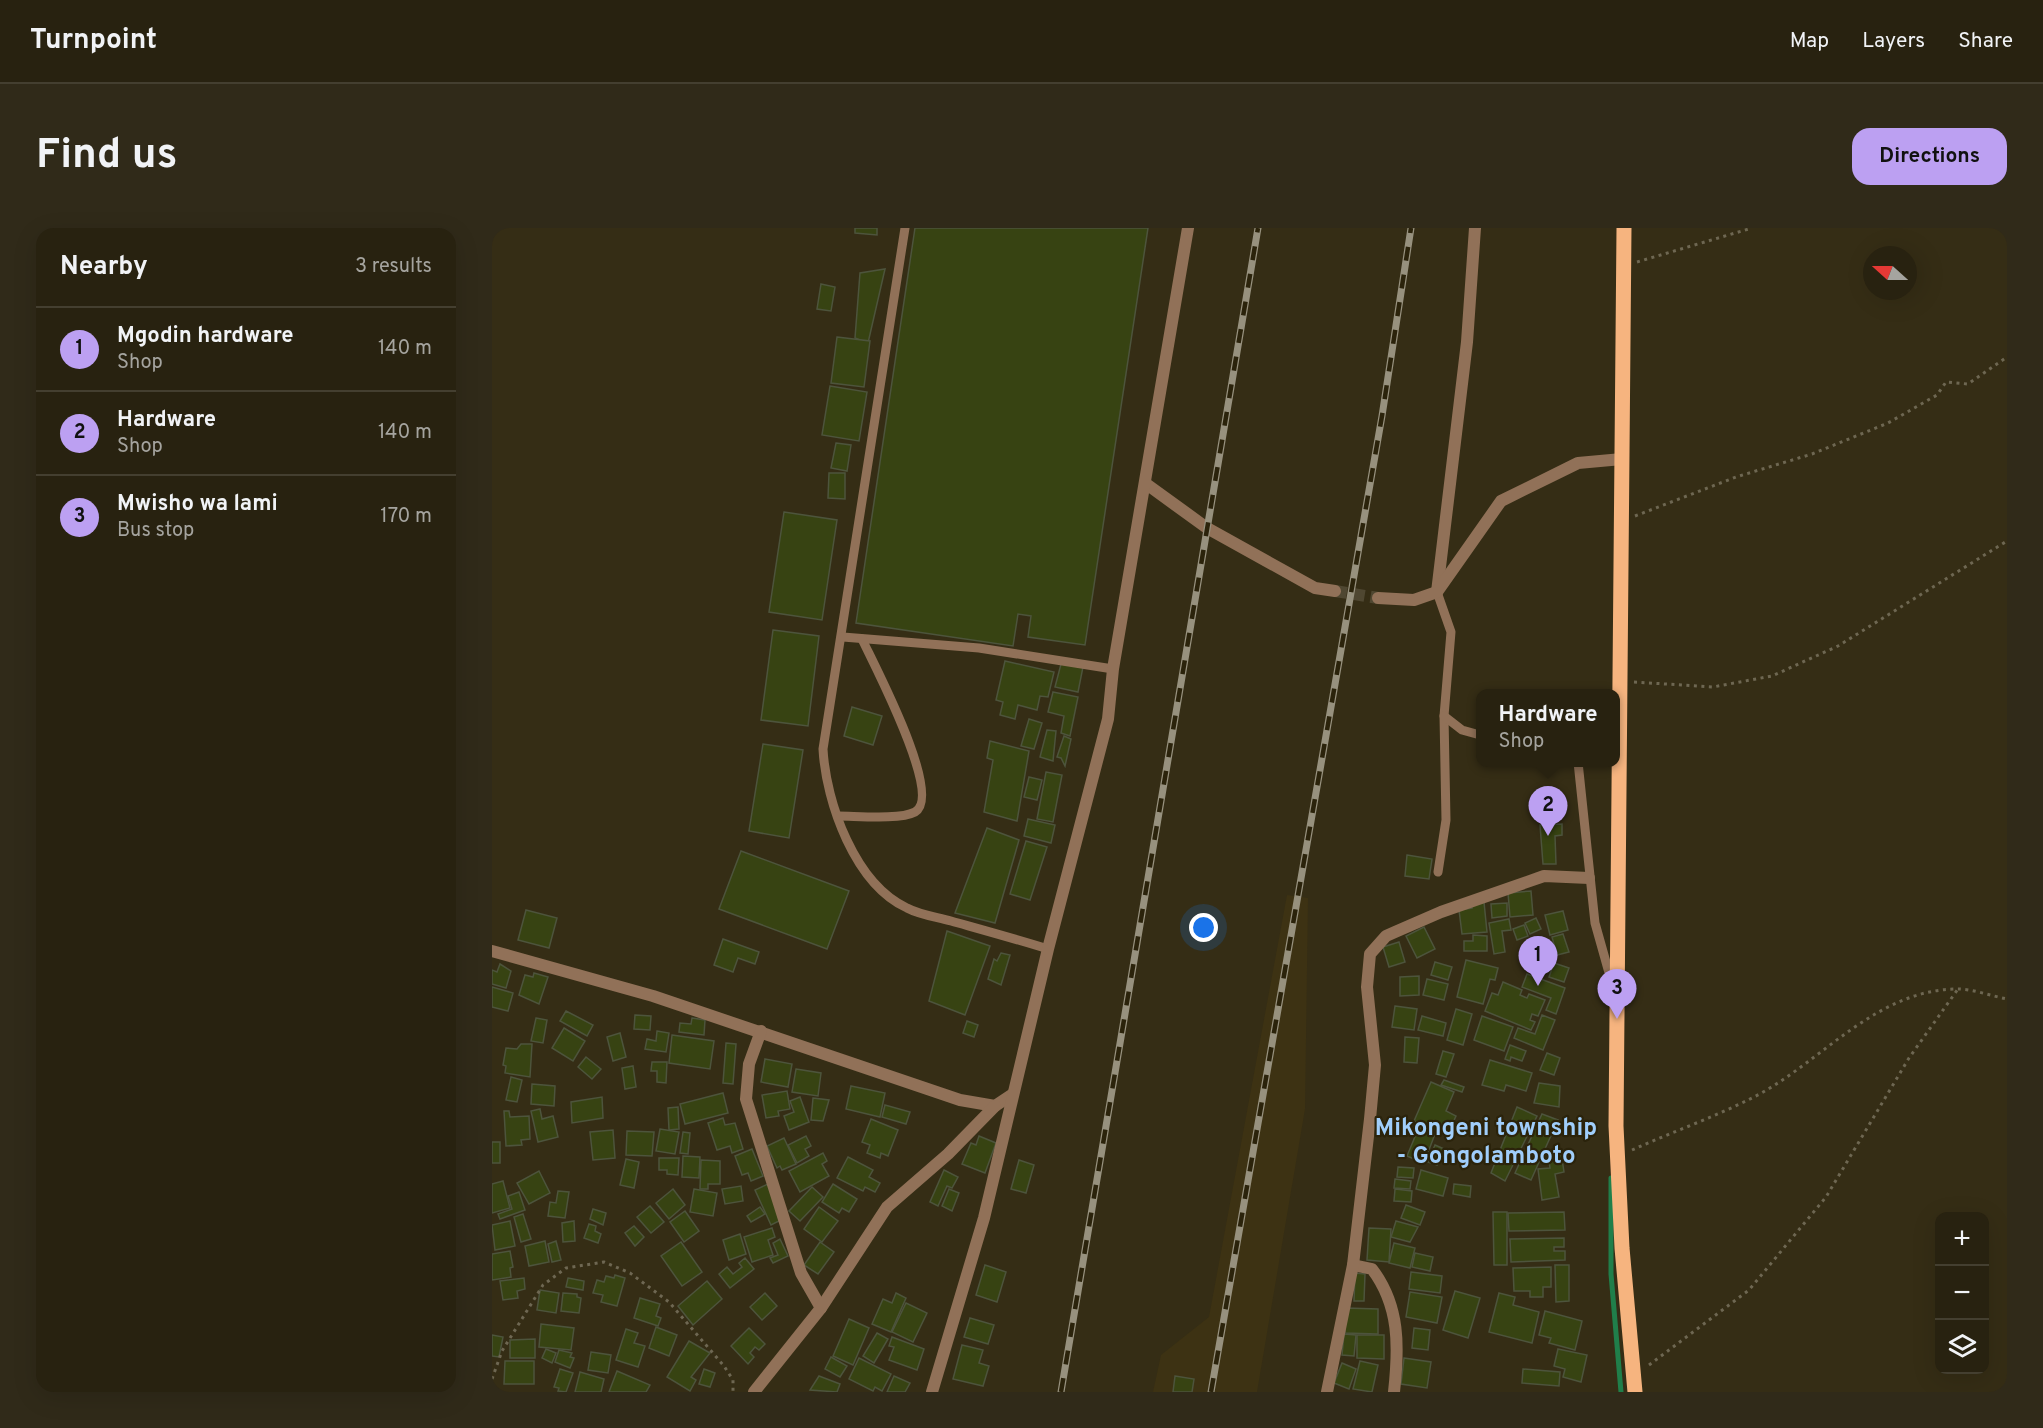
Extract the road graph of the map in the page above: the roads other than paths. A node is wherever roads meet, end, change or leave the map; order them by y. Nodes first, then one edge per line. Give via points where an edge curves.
1 (905, 228) edge
2 (1188, 228) edge
3 (1475, 228) edge
4 (1624, 228) edge
5 (1622, 459) junction
6 (1145, 483) junction
7 (1335, 591) tunnel mouth
8 (1437, 592) junction
9 (1378, 598) tunnel mouth
10 (843, 637) junction
11 (862, 639) junction
12 (1113, 669) junction
13 (1620, 689) edge
14 (1444, 716) junction
15 (1476, 734) edge
16 (1578, 767) edge
17 (1620, 767) edge
18 (838, 816) junction
19 (1438, 872) dead end
20 (1589, 878) junction
21 (1048, 949) junction
22 (492, 951) edge
23 (1619, 1010) junction
24 (761, 1031) junction
25 (1014, 1094) junction
26 (995, 1106) junction
27 (1353, 1265) junction
28 (821, 1308) junction
29 (1634, 1384) edge
30 (754, 1392) edge
31 (932, 1392) edge
32 (1327, 1392) edge
33 (1394, 1392) edge

1 - 10 lane
2 - 6 street
3 - 8 street via 1467,342
4 - 5 main road
5 - 8 street via 1578,463 1501,501
5 - 13 main road
6 - 7 street via 1217,533 1315,588
6 - 12 street
8 - 9 street via 1414,600
8 - 14 lane via 1451,632
10 - 11 lane
10 - 18 lane via 823,749 825,778
11 - 12 lane via 979,648
11 - 18 lane via 906,731 924,802 917,811 905,815
12 - 21 street via 1108,719
14 - 15 lane via 1462,730
14 - 19 lane via 1446,820
16 - 20 lane
17 - 23 main road
18 - 21 lane via 868,878 908,909
20 - 23 lane via 1595,923
20 - 27 street via 1544,876 1386,936 1370,954 1367,987 1375,1065
21 - 25 street
22 - 24 street
23 - 29 main road via 1617,1156
24 - 26 street via 960,1100
24 - 28 street via 749,1064 746,1099 801,1273
25 - 26 street
25 - 31 street via 984,1218
26 - 28 street via 887,1207
27 - 32 street
27 - 33 street via 1372,1269 1389,1297 1397,1338
28 - 30 street

